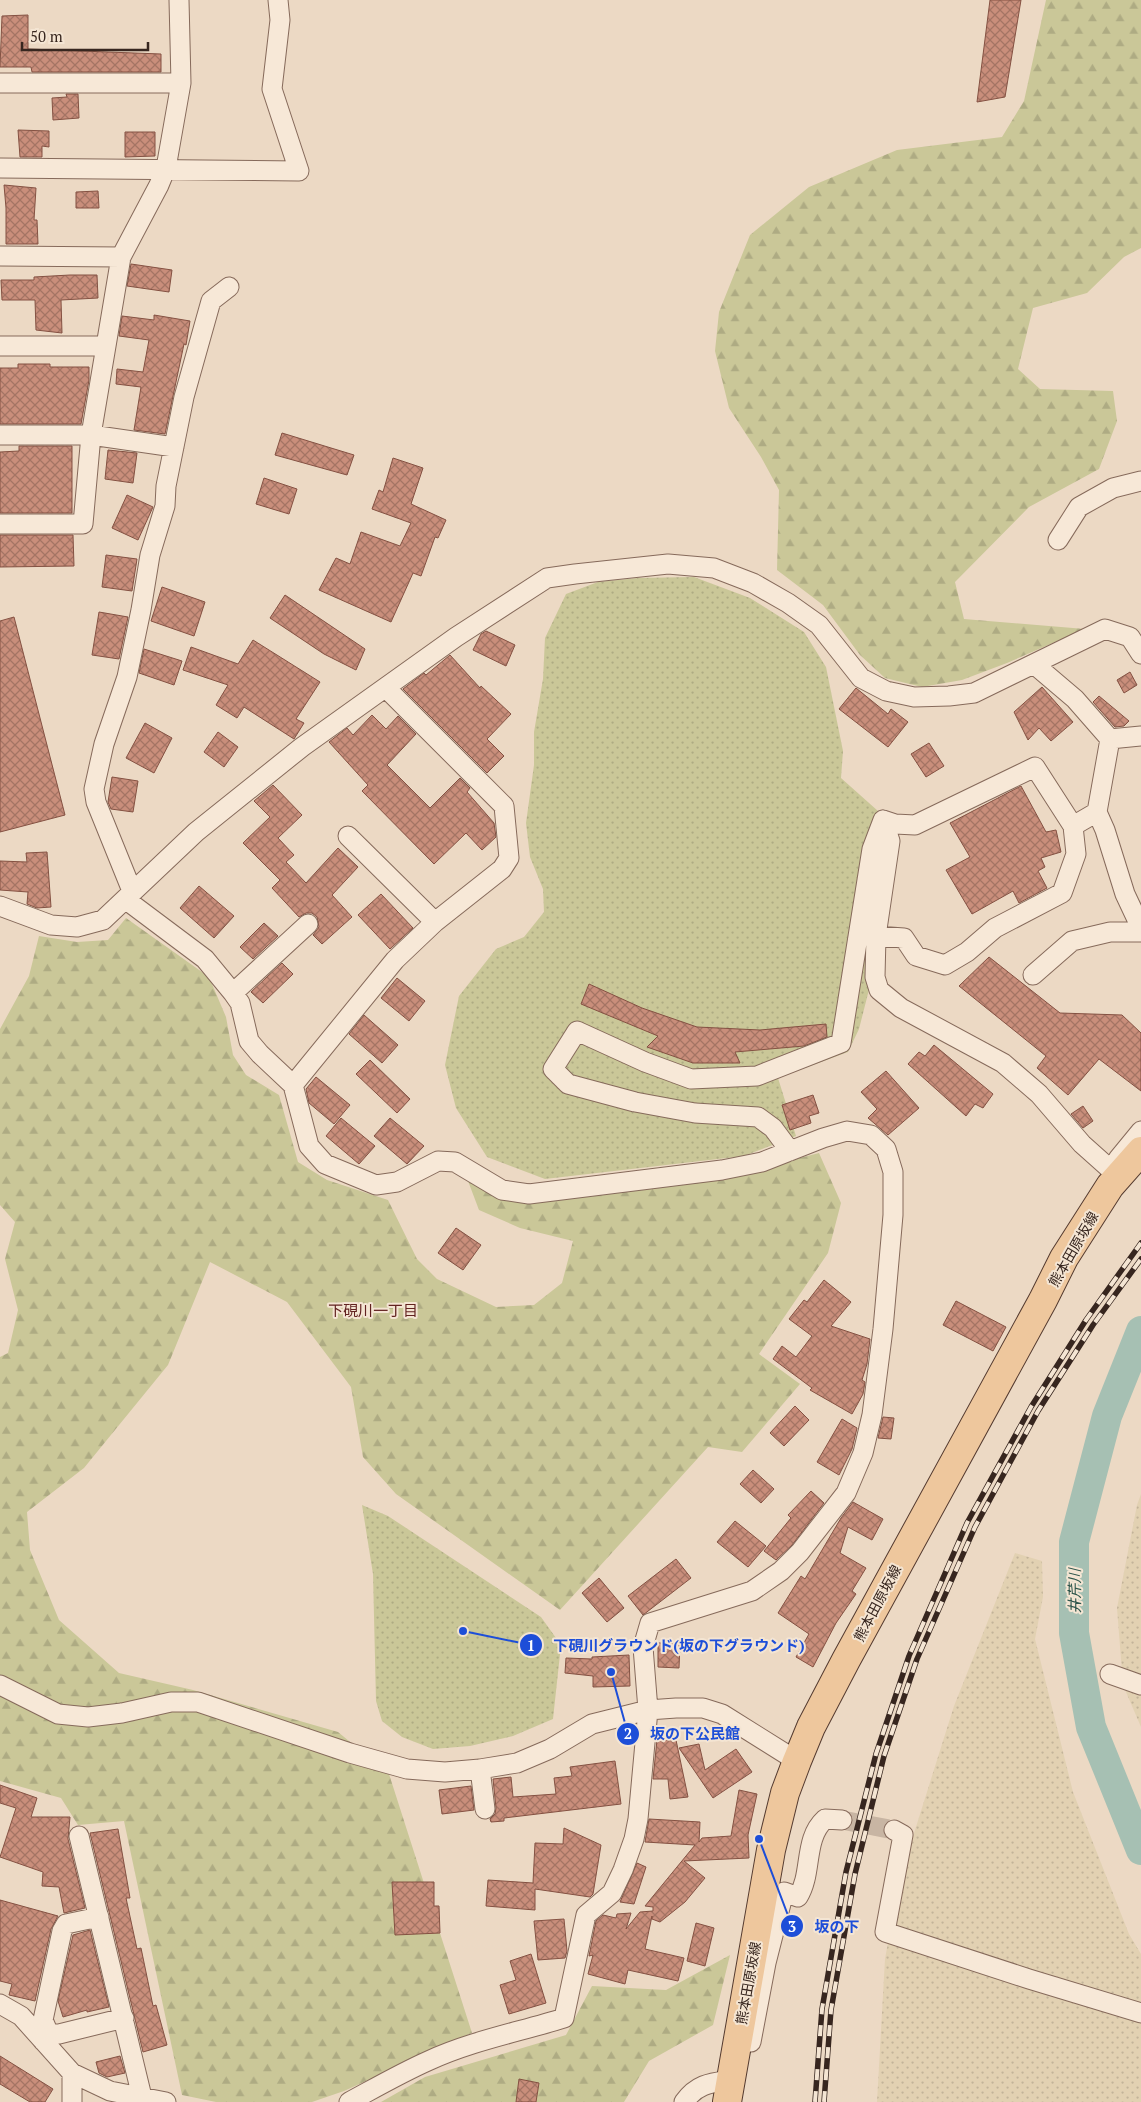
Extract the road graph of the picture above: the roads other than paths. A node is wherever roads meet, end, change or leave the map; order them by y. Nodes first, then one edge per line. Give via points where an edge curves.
1 (179, 0) edge
2 (278, 0) edge
3 (0, 83) edge
4 (181, 83) junction
5 (0, 168) edge
6 (166, 168) junction
7 (0, 256) edge
8 (121, 257) junction
9 (229, 287) dead end
10 (0, 346) edge
11 (105, 346) junction
12 (0, 434) edge
13 (91, 435) junction
14 (174, 447) junction
15 (1141, 481) edge
16 (0, 524) edge
17 (1058, 540) dead end
18 (1141, 654) edge
19 (1035, 665) junction
20 (386, 688) junction
21 (1141, 736) edge
22 (1110, 739) junction
23 (1097, 812) junction
24 (883, 820) junction
25 (1074, 826) junction
26 (348, 836) dead end
27 (128, 895) junction
28 (0, 906) edge
29 (435, 922) junction
30 (308, 924) dead end
31 (1141, 928) edge
32 (1141, 932) edge
33 (876, 936) junction
34 (1033, 976) dead end
35 (233, 993) junction
36 (293, 1085) junction
37 (1141, 1131) edge
38 (1141, 1150) edge
39 (790, 1151) junction
40 (1110, 1169) junction
41 (1087, 1200) dead end
42 (1110, 1674) dead end
43 (0, 1685) edge
44 (1141, 1685) edge
45 (648, 1710) junction
46 (797, 1761) junction
47 (480, 1769) junction
48 (485, 1809) dead end
49 (842, 1820) tunnel mouth
50 (894, 1830) dead end
51 (80, 1836) dead end
52 (99, 1918) junction
53 (759, 1966) junction
54 (0, 2004) edge
55 (1141, 2013) edge
56 (124, 2018) junction
57 (46, 2037) junction
58 (72, 2072) junction
59 (733, 2095) edge
60 (142, 2097) junction
61 (72, 2102) edge
62 (166, 2102) edge
63 (349, 2102) edge
64 (684, 2102) edge

1 - 4 street
2 - 6 street via 280,20 272,89 299,171
3 - 4 street
4 - 6 street
5 - 6 street
6 - 8 street
7 - 8 street
8 - 11 street
9 - 14 street via 211,301 186,388
10 - 11 street
11 - 13 street
12 - 13 street
13 - 14 street
13 - 16 street via 83,524
14 - 27 street via 165,506 150,555 127,677 104,744 94,789
15 - 17 street via 1113,488 1080,507
18 - 19 street via 1130,637 1105,629
19 - 20 street via 974,693 914,696 886,691 860,678 819,624 788,603 753,583 714,568 668,564 547,578 456,637
19 - 22 street via 1075,699
20 - 27 street via 302,747 196,832
20 - 29 street via 504,806 509,858 502,869
21 - 22 street
22 - 23 street
23 - 25 street
23 - 31 street via 1125,894
24 - 25 street via 915,825 1034,767
24 - 33 street via 890,841
24 - 39 street via 872,849 841,1043 757,1076 691,1079 577,1031 553,1069 568,1084 635,1102 695,1113 758,1118 773,1128
25 - 33 street via 1076,854 1062,892 995,928 968,952 946,965 916,956 904,938
26 - 29 street
27 - 28 street via 103,920 77,927 51,925
27 - 35 street via 205,960
29 - 36 street via 395,960
30 - 35 street
32 - 34 street via 1110,932 1072,941
33 - 40 street via 875,976 880,990 900,1008 1003,1063 1039,1094 1082,1144
35 - 36 street via 240,1003 249,1041
36 - 39 street via 309,1146 325,1164 376,1185 397,1182 438,1161 455,1162 502,1190 529,1194 722,1170 762,1162
37 - 40 street
38 - 46 main road, 熊本田原坂線 via 1110,1186 1064,1258 846,1660
39 - 45 street via 847,1131 871,1135 886,1149 893,1172 893,1215 883,1329 872,1415 863,1453 846,1493 781,1571 752,1591 650,1623 643,1647
40 - 41 street
42 - 44 street
43 - 47 street via 58,1714 88,1717 122,1714 171,1702 198,1702 407,1769 445,1772
45 - 46 street via 702,1708 722,1714
45 - 47 street via 592,1724 550,1749 516,1763
45 - 63 street via 634,1839 612,1893 586,1915 564,2018 484,2040 429,2060
46 - 53 main road, 熊本田原坂線 via 785,1793 771,1850
47 - 48 street
49 - 53 street via 825,1819 817,1826 804,1887 798,1897 784,1892
50 - 55 street via 903,1835 885,1932
51 - 52 street
52 - 56 street
52 - 57 street via 66,1924 62,1931 43,2020
53 - 59 main road, 熊本田原坂線
54 - 57 street
56 - 57 street
56 - 60 street
57 - 58 street
58 - 60 street via 110,2090
58 - 61 street
59 - 64 street via 705,2084
60 - 62 street

